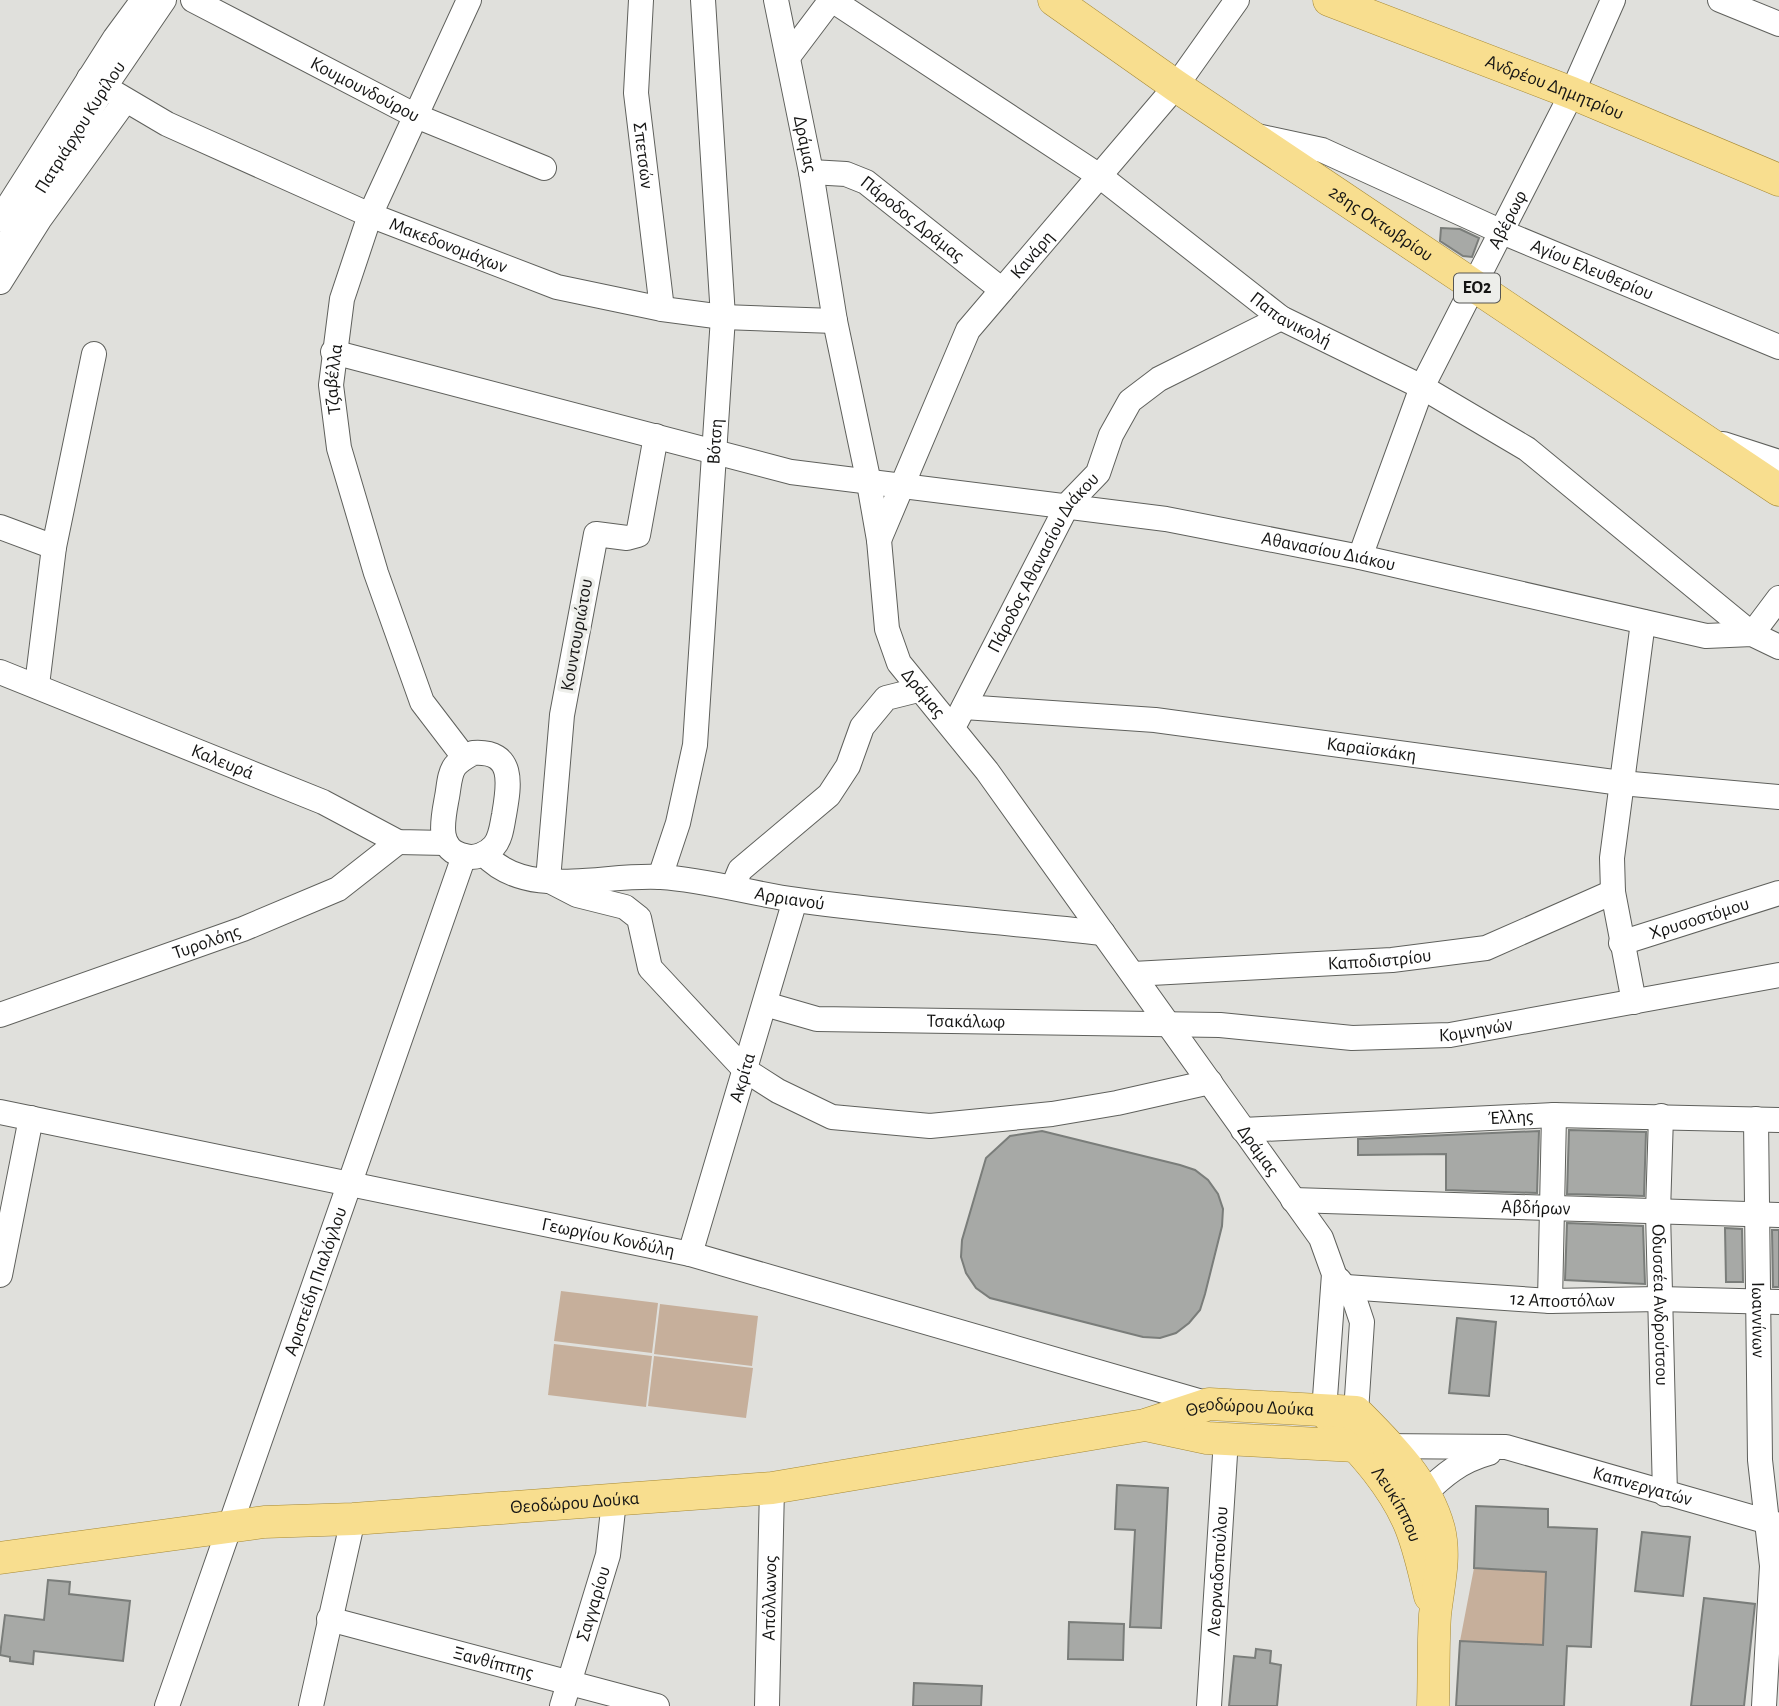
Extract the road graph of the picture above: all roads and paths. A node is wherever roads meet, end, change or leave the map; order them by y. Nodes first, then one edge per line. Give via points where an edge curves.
1 (143, 0) edge
2 (164, 0) edge
3 (193, 0) edge
4 (469, 0) edge
5 (640, 0) edge
6 (703, 0) edge
7 (776, 0) edge
8 (832, 0) edge
9 (1054, 0) edge
10 (1237, 0) edge
11 (1329, 0) edge
12 (1613, 0) edge
13 (1720, 0) edge
14 (1779, 24) edge
15 (788, 57) junction
16 (97, 83) junction
17 (1176, 86) junction
18 (1572, 93) junction
19 (125, 101) junction
20 (416, 116) junction
21 (1250, 134) junction
22 (544, 167) dead end
23 (811, 172) junction
24 (1101, 177) junction
25 (1779, 180) edge
26 (370, 215) junction
27 (0, 219) edge
28 (1502, 232) junction
29 (0, 254) edge
30 (0, 282) edge
31 (1475, 287) junction
32 (1002, 290) junction
33 (662, 309) junction
34 (723, 317) junction
35 (1281, 318) junction
36 (835, 321) junction
37 (1779, 346) edge
38 (333, 352) junction
39 (94, 354) dead end
40 (1422, 387) junction
41 (656, 436) junction
42 (1703, 438) junction
43 (715, 452) junction
44 (1779, 462) edge
45 (869, 483) junction
46 (902, 487) junction
47 (1779, 490) edge
48 (1068, 504) junction
49 (0, 527) edge
50 (879, 540) junction
51 (54, 547) junction
52 (1360, 557) junction
53 (1779, 598) edge
54 (1643, 622) junction
55 (1752, 634) junction
56 (892, 647) junction
57 (1779, 647) edge
58 (0, 672) edge
59 (37, 685) junction
60 (918, 690) junction
61 (886, 698) junction
62 (958, 718) junction
63 (464, 757) junction
64 (1621, 783) junction
65 (1779, 797) edge
66 (398, 842) junction
67 (465, 851) junction
68 (660, 877) junction
69 (548, 880) junction
70 (733, 887) junction
71 (1613, 892) junction
72 (1779, 893) edge
73 (795, 900) junction
74 (1103, 933) junction
75 (1621, 943) junction
76 (1133, 974) junction
77 (1779, 975) edge
78 (1634, 1002) junction
79 (765, 1004) junction
80 (0, 1015) edge
81 (1169, 1025) junction
82 (745, 1070) junction
83 (1210, 1082) junction
84 (0, 1112) edge
85 (1554, 1115) junction
86 (1661, 1116) junction
87 (31, 1118) junction
88 (1767, 1119) edge
89 (1242, 1130) junction
90 (349, 1185) junction
91 (1293, 1200) junction
92 (1553, 1209) junction
93 (1658, 1212) junction
94 (1768, 1214) edge
95 (690, 1254) junction
96 (0, 1275) edge
97 (1340, 1281) junction
98 (1659, 1299) junction
99 (1550, 1301) junction
100 (1770, 1302) edge
101 (1769, 1399) edge
102 (1209, 1404) junction
103 (1324, 1411) junction
104 (1356, 1412) junction
105 (1145, 1424) junction
106 (1226, 1439) junction
107 (1356, 1446) junction
108 (1390, 1446) junction
109 (1506, 1447) junction
110 (772, 1488) junction
111 (1665, 1494) junction
112 (1423, 1495) junction
113 (614, 1501) junction
114 (354, 1519) junction
115 (1773, 1523) edge
116 (230, 1527) junction
117 (0, 1558) edge
118 (1436, 1614) junction
119 (329, 1619) junction
120 (565, 1695) edge
121 (167, 1706) edge
122 (310, 1706) edge
123 (657, 1706) edge
124 (767, 1706) edge
125 (1209, 1706) edge
126 (1433, 1706) edge
127 (1764, 1706) edge

1 - 16 street, Πατριάρχου Κυρίλου
2 - 16 street, Πατριάρχου Κυρίλου
3 - 20 street, Κουμουνδούρου
4 - 20 street, Τζαβέλλα
5 - 33 street, Σπετσών via 636,93
6 - 34 street, Βότση
7 - 15 street, Δράμας
8 - 15 street
8 - 24 street, Παπανικολή
9 - 17 main road, 28ης Οκτωβρίου / ΕΟ2
10 - 17 street, Κανάρη
11 - 18 main road, Ανδρέου Δημητρίου
12 - 18 street, Αβέρωφ
13 - 14 street
15 - 23 street, Δράμας
16 - 19 street, Μακεδονομάχων
16 - 27 street, Πατριάρχου Κυρίλου
16 - 29 street, Πατριάρχου Κυρίλου
17 - 21 main road, 28ης Οκτωβρίου / ΕΟ2
17 - 24 street, Κανάρη
18 - 25 main road, Ανδρέου Δημητρίου
18 - 28 street, Αβέρωφ
19 - 26 street, Μακεδονομάχων
19 - 30 street
20 - 22 street, Κουμουνδούρου
20 - 26 street, Τζαβέλλα
21 - 28 street, Αγίου Ελευθερίου via 1322,150
21 - 31 main road, 28ης Οκτωβρίου / ΕΟ2
23 - 32 street, Πάροδος Δράμας via 846,174 866,182
23 - 36 street, Δράμας
24 - 32 street, Κανάρη
24 - 35 street, Παπανικολή
26 - 33 street, Μακεδονομάχων via 557,287
26 - 38 street, Τζαβέλλα via 342,299
28 - 31 street, Αβέρωφ
28 - 37 street, Αγίου Ελευθερίου
31 - 40 street, Αβέρωφ
31 - 42 main road, 28ης Οκτωβρίου / ΕΟ2
32 - 46 street, Κανάρη via 968,330
33 - 34 street, Μακεδονομάχων
34 - 36 street, Μακεδονομάχων
34 - 43 street, Βότση
35 - 40 street, Παπανικολή
35 - 48 street, Πάροδος Αθανασίου Διάκου via 1159,379 1130,401 1098,472
36 - 45 street, Δράμας
38 - 41 street
38 - 63 street, Τζαβέλλα via 331,385 339,448 376,573 422,702
39 - 51 street
40 - 52 street, Αβέρωφ
40 - 55 street, Παπανικολή via 1527,449
41 - 43 street
41 - 69 street, Κουντουριώτου via 638,535 596,534 562,715
42 - 44 street
42 - 47 main road, 28ης Οκτωβρίου / ΕΟ2
43 - 45 street via 778,469
43 - 68 street, Βότση via 695,745 678,823
45 - 46 street, Αθανασίου Διάκου
45 - 50 street, Δράμας
46 - 48 street, Αθανασίου Διάκου
46 - 50 street, Κανάρη
48 - 52 street, Αθανασίου Διάκου
48 - 62 street, Πάροδος Αθανασίου Διάκου
49 - 51 street
50 - 56 street, Δράμας via 884,613
51 - 59 street
52 - 54 street, Αθανασίου Διάκου
53 - 55 street
54 - 55 street, Αθανασίου Διάκου via 1706,636
54 - 64 street
55 - 57 street, Αθανασίου Διάκου
56 - 60 street, Δράμας
56 - 61 street via 886,662
58 - 59 street, Καλευρά
59 - 66 street, Καλευρά via 323,802
60 - 61 street
60 - 62 street, Δράμας
61 - 70 street via 862,727 848,766 829,795 740,870
62 - 64 street, Καραϊσκάκη via 1155,720
62 - 74 street, Δράμας via 987,771
63 - 67 street via 452,772 441,826
63 - 67 street via 491,755 509,776 501,830 492,848
64 - 65 street, Καραϊσκάκη
64 - 71 street
66 - 67 street, Καλευρά
66 - 80 street, Τυρολόης via 338,890 243,929
67 - 69 street, Αρριανού via 516,877
67 - 90 street, Αριστείδη Πιαλόγλου
68 - 69 street, Αρριανού
68 - 70 street, Αρριανού
69 - 82 street via 577,895 625,907 639,918 650,968
70 - 73 street, Αρριανού
71 - 75 street
71 - 76 street, Καποδιστρίου via 1486,948 1392,960
72 - 75 street, Χρυσοστόμου
73 - 74 street, Αρριανού
73 - 79 street, Ακρίτα
74 - 76 street, Δράμας
75 - 78 street
76 - 81 street, Δράμας
77 - 78 street, Κομνηνών
78 - 81 street, Κομνηνών via 1450,1035 1352,1038 1220,1025
79 - 81 street, Τσακάλωφ via 817,1019
79 - 82 street, Ακρίτα
81 - 83 street, Δράμας
82 - 83 street via 832,1117 930,1126 1052,1114
82 - 95 street, Ακρίτα
83 - 89 street, Δράμας
84 - 87 street, Γεωργίου Κονδύλη
85 - 86 street, Έλλης
85 - 89 street, Έλλης
85 - 92 street
86 - 88 street, Έλλης
86 - 93 street, Οδυσσέα Ανδρούτσου
87 - 90 street, Γεωργίου Κονδύλη
87 - 96 street
88 - 94 street, Ιωαννίνων
89 - 91 street, Δράμας
90 - 95 street, Γεωργίου Κονδύλη
90 - 116 street, Αριστείδη Πιαλόγλου
91 - 92 street, Αβδήρων
91 - 97 street, Δράμας via 1321,1238
92 - 93 street, Αβδήρων
92 - 99 street
93 - 94 street, Αβδήρων
93 - 98 street, Οδυσσέα Ανδρούτσου
94 - 100 street, Ιωαννίνων
95 - 102 street, Γεωργίου Κονδύλη
97 - 99 street, 12 Αποστόλων
97 - 103 street, Δράμας
97 - 104 street, Δράμας via 1355,1301 1362,1322
98 - 99 street, 12 Αποστόλων
98 - 100 street, 12 Αποστόλων
98 - 111 street, Οδυσσέα Ανδρούτσου
100 - 101 street, Ιωαννίνων
101 - 115 street, Ιωαννίνων via 1760,1460
102 - 103 main road, Θεοδώρου Δούκα
102 - 105 main road, Θεοδώρου Δούκα
103 - 104 main road, Θεοδώρου Δούκα
103 - 107 main road, Λευκίππου
104 - 108 main road, Λευκίππου
105 - 106 main road, Θεοδώρου Δούκα
105 - 110 main road, Θεοδώρου Δούκα
106 - 107 main road, Θεοδώρου Δούκα
106 - 125 street, Λεορναδοπούλου
107 - 108 street, Καπνεργατών
107 - 118 main road, Λευκίππου via 1380,1474 1409,1522
108 - 109 street, Καπνεργατών
108 - 112 main road, Λευκίππου
109 - 111 street, Καπνεργατών
109 - 112 street via 1466,1459
110 - 113 main road, Θεοδώρου Δούκα
110 - 124 street, Απόλλωνος
111 - 115 street, Καπνεργατών
112 - 118 main road, Λευκίππου via 1439,1531 1442,1566
113 - 114 main road, Θεοδώρου Δούκα
113 - 120 street, Σαγγαρίου via 608,1555
114 - 116 main road, Θεοδώρου Δούκα
114 - 119 street
115 - 127 street, Ιωαννίνων
116 - 117 main road, Θεοδώρου Δούκα
116 - 121 street, Αριστείδη Πιαλόγλου
118 - 126 main road, Λευκίππου
119 - 120 street, Ξανθίππης
119 - 122 street
120 - 123 street, Ξανθίππης

